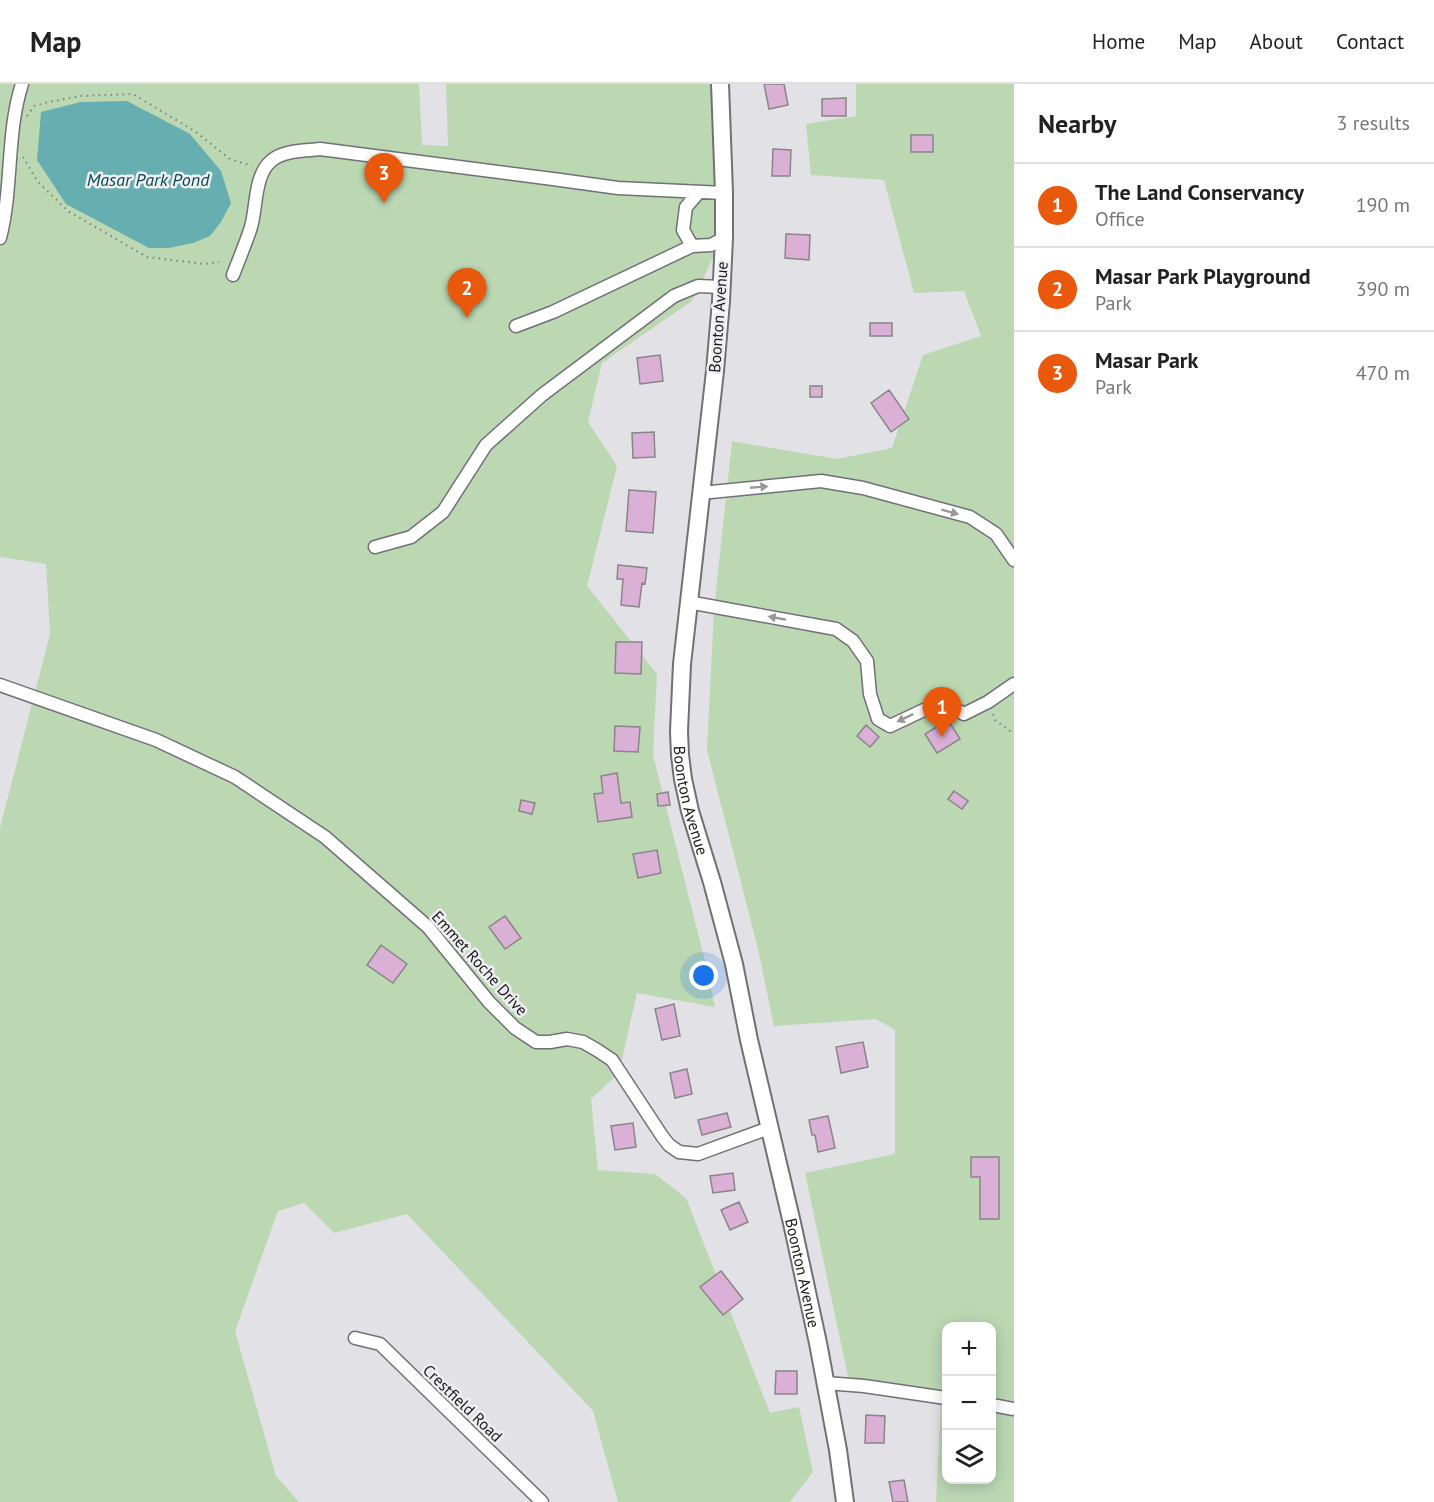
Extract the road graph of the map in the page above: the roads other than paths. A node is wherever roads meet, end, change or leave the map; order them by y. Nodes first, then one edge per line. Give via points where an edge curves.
1 (22, 84) edge
2 (720, 84) edge
3 (699, 192) junction
4 (724, 193) junction
5 (0, 238) edge
6 (692, 246) junction
7 (719, 246) junction
8 (233, 275) dead end
9 (721, 287) junction
10 (516, 326) dead end
11 (701, 493) junction
12 (375, 547) dead end
13 (1014, 560) edge
14 (688, 602) junction
15 (1014, 684) edge
16 (0, 685) edge
17 (769, 1128) junction
18 (356, 1338) dead end
19 (826, 1383) junction
20 (942, 1397) edge
21 (996, 1406) edge
22 (1014, 1408) edge
23 (542, 1502) edge
24 (845, 1502) edge

1 - 5 street
2 - 4 main road, Boonton Avenue
3 - 4 street
3 - 6 street via 686,207 683,230
3 - 8 street via 618,188 321,149 285,154 263,170 251,227
4 - 7 main road, Boonton Avenue
6 - 7 street
6 - 10 street
7 - 9 main road, Boonton Avenue
9 - 11 main road, Boonton Avenue
9 - 12 street via 698,286 674,296 542,395 486,445 443,512 411,537
11 -> 13 street via 821,482 862,488 970,517 996,534
11 - 14 main road, Boonton Avenue
15 -> 14 street via 964,714 950,706 926,709 890,726 878,719 870,694 867,661 853,641 836,629
14 - 17 main road, Boonton Avenue via 679,731 683,779 734,964
16 - 17 street, Emmet Roche Drive via 156,740 235,777 325,837 428,927 515,1029 536,1042 583,1042 612,1060 662,1136 679,1152 698,1154
17 - 19 main road, Boonton Avenue
18 - 23 street, Crestfield Road via 380,1344
19 - 20 street
19 - 24 main road, Boonton Avenue
21 - 22 street

